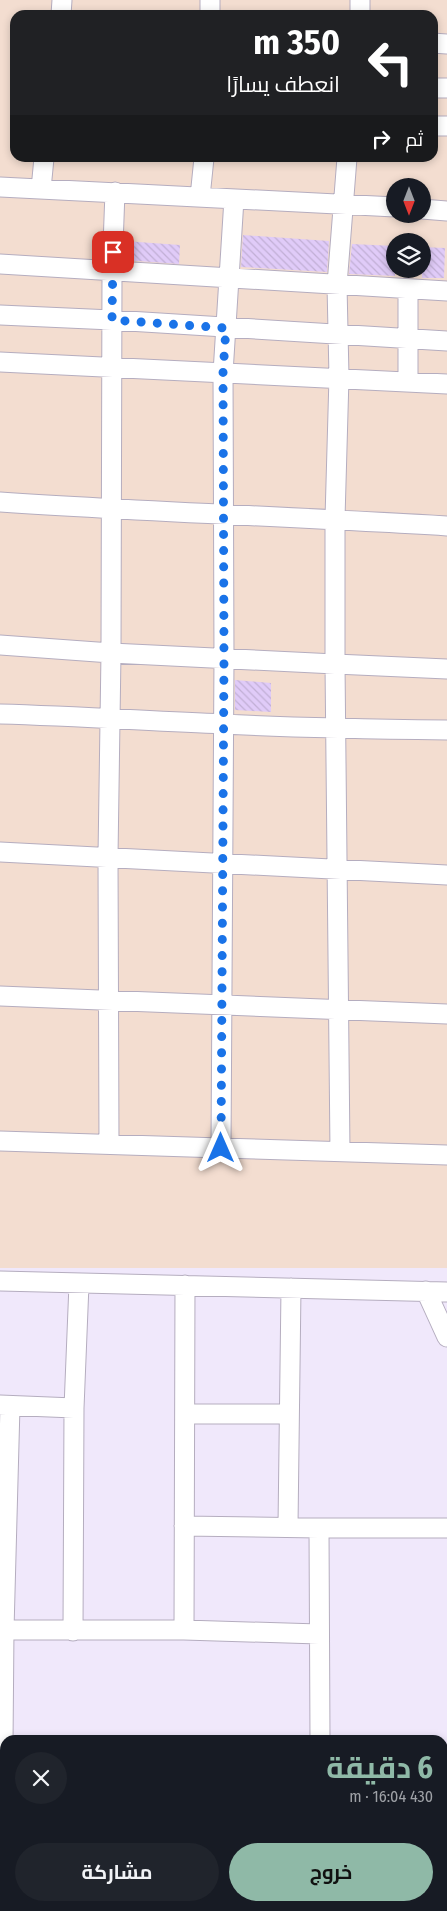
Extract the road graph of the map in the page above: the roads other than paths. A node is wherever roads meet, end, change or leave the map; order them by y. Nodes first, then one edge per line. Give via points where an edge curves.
1 (44, 162) edge
2 (204, 162) edge
3 (347, 162) edge
4 (0, 187) edge
5 (42, 189) junction
6 (116, 192) junction
7 (200, 197) junction
8 (234, 199) junction
9 (343, 204) junction
10 (386, 206) edge
11 (431, 209) edge
12 (447, 210) edge
13 (0, 264) edge
14 (112, 272) junction
15 (229, 278) junction
16 (337, 285) junction
17 (408, 290) junction
18 (447, 291) edge
19 (0, 316) edge
20 (112, 320) junction
21 (226, 328) junction
22 (339, 333) junction
23 (408, 338) junction
24 (447, 341) edge
25 (0, 362) edge
26 (111, 368) junction
27 (223, 373) junction
28 (339, 377) junction
29 (408, 381) junction
30 (447, 384) edge
31 (0, 502) edge
32 (111, 509) junction
33 (224, 516) junction
34 (335, 519) junction
35 (447, 526) edge
36 (0, 645) edge
37 (111, 653) junction
38 (224, 658) junction
39 (335, 664) junction
40 (447, 669) edge
41 (0, 714) edge
42 (110, 718) junction
43 (224, 724) junction
44 (336, 729) junction
45 (447, 730) edge
46 (0, 852) edge
47 (108, 857) junction
48 (223, 864) junction
49 (337, 870) junction
50 (447, 875) edge
51 (0, 996) edge
52 (109, 1001) junction
53 (222, 1006) junction
54 (338, 1009) junction
55 (447, 1014) edge
56 (0, 1141) edge
57 (109, 1144) junction
58 (221, 1148) junction
59 (340, 1151) junction
60 (447, 1154) edge
61 (0, 1281) edge
62 (79, 1284) junction
63 (185, 1285) junction
64 (291, 1288) junction
65 (426, 1292) junction
66 (447, 1292) edge
67 (443, 1320) edge
68 (447, 1337) edge
69 (3, 1403) edge
70 (74, 1408) junction
71 (185, 1414) junction
72 (289, 1414) junction
73 (3, 1525) edge
74 (184, 1526) junction
75 (288, 1526) junction
76 (319, 1528) junction
77 (447, 1528) edge
78 (4, 1630) junction
79 (184, 1630) junction
80 (73, 1631) junction
81 (319, 1634) junction
82 (3, 1735) edge
83 (320, 1735) edge

1 - 5 street
2 - 7 street
3 - 9 street
4 - 5 street
5 - 6 street
6 - 7 street
6 - 14 street
7 - 8 street
8 - 9 street
8 - 15 street
9 - 10 street
9 - 16 street
11 - 12 street
13 - 14 street
14 - 15 street
14 - 20 street
15 - 16 street
15 - 21 street
16 - 17 street
16 - 22 street
17 - 18 street
17 - 23 street
19 - 20 street
20 - 21 street
20 - 26 street
21 - 22 street
21 - 27 street
22 - 23 street
22 - 28 street
23 - 24 street
23 - 29 street
25 - 26 street
26 - 27 street
26 - 32 street
27 - 28 street
27 - 33 street
28 - 29 street
28 - 34 street
29 - 30 street
31 - 32 street
32 - 33 street
32 - 37 street
33 - 34 street
33 - 38 street
34 - 35 street
34 - 39 street
36 - 37 street
37 - 38 street
37 - 42 street
38 - 39 street
38 - 43 street
39 - 40 street
39 - 44 street
41 - 42 street
42 - 43 street
42 - 47 street
43 - 44 street
43 - 48 street
44 - 45 street
44 - 49 street
46 - 47 street
47 - 48 street
47 - 52 street
48 - 49 street
48 - 53 street
49 - 50 street
49 - 54 street
51 - 52 street
52 - 53 street
52 - 57 street
53 - 54 street
53 - 58 street
54 - 55 street
54 - 59 street
56 - 57 street
57 - 58 street
58 - 59 street
59 - 60 street
61 - 62 street
62 - 63 street
62 - 70 street
63 - 64 street
63 - 71 street
64 - 65 street
64 - 72 street
65 - 66 street
65 - 67 street
67 - 68 street
69 - 70 street
69 - 73 street
70 - 80 street
71 - 72 street
71 - 74 street
72 - 75 street
73 - 78 street
74 - 75 street
74 - 79 street
75 - 76 street
76 - 77 street
76 - 81 street
78 - 80 street
78 - 82 street
79 - 80 street
79 - 81 street
81 - 83 street

